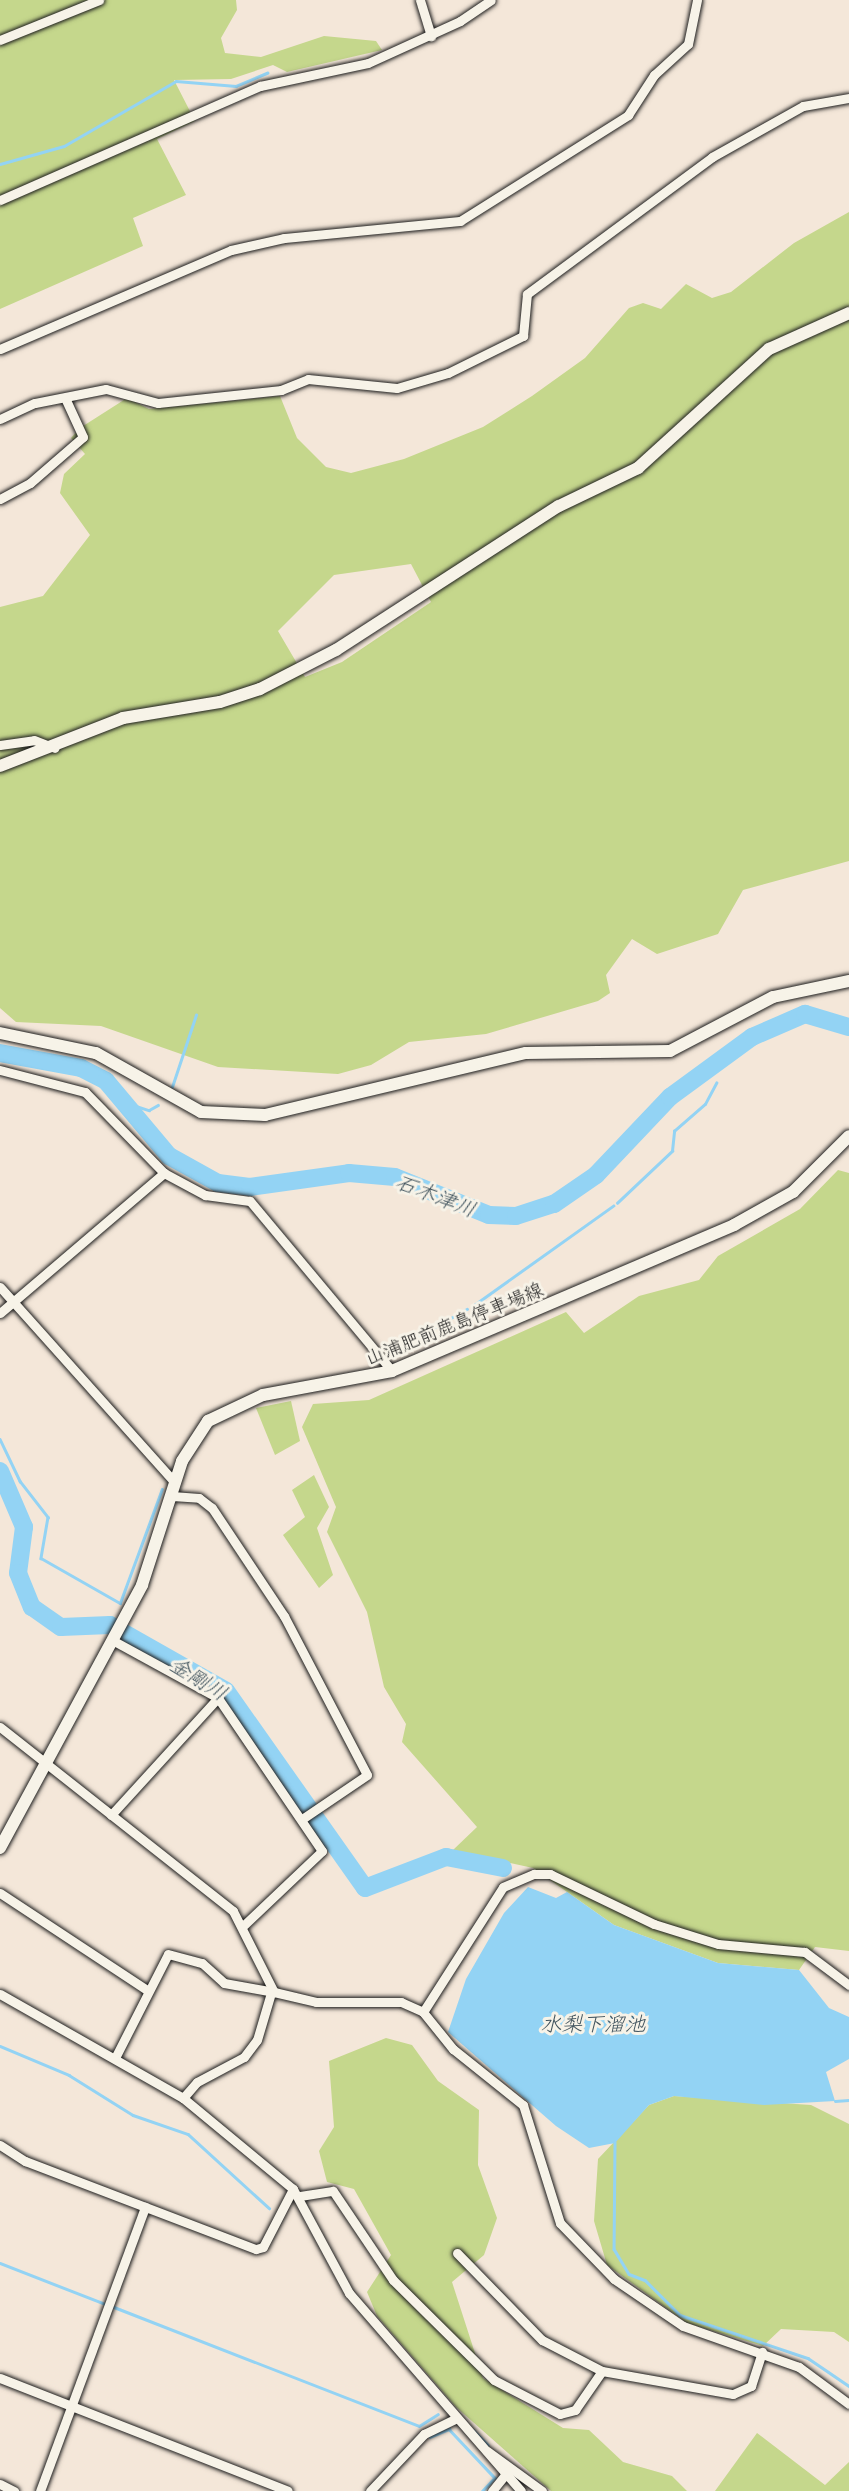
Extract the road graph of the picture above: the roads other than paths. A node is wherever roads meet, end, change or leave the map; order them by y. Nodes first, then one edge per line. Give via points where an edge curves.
1 (99, 0) edge
2 (421, 0) edge
3 (491, 0) edge
4 (697, 0) edge
5 (431, 36) junction
6 (0, 40) edge
7 (849, 98) edge
8 (0, 200) edge
9 (849, 313) edge
10 (0, 349) edge
11 (66, 400) junction
12 (0, 419) edge
13 (0, 499) edge
14 (0, 745) edge
15 (57, 749) junction
16 (0, 766) edge
17 (849, 981) edge
18 (0, 1033) edge
19 (0, 1070) edge
20 (849, 1136) edge
21 (164, 1173) junction
22 (0, 1287) edge
23 (13, 1302) junction
24 (0, 1313) edge
25 (392, 1371) junction
26 (175, 1483) junction
27 (172, 1496) junction
28 (114, 1641) junction
29 (218, 1698) junction
30 (0, 1727) edge
31 (46, 1761) junction
32 (111, 1815) junction
33 (302, 1819) junction
34 (0, 1848) edge
35 (0, 1893) edge
36 (243, 1926) junction
37 (849, 1985) edge
38 (147, 1990) junction
39 (0, 1994) edge
40 (272, 1994) junction
41 (423, 2012) junction
42 (116, 2056) junction
43 (183, 2098) junction
44 (0, 2146) edge
45 (297, 2193) junction
46 (145, 2207) junction
47 (457, 2253) dead end
48 (762, 2352) junction
49 (601, 2371) junction
50 (0, 2378) edge
51 (849, 2404) edge
52 (71, 2408) junction
53 (455, 2419) junction
54 (487, 2451) junction
55 (504, 2476) junction
56 (0, 2484) edge
57 (14, 2491) edge
58 (40, 2491) edge
59 (288, 2491) edge
60 (370, 2491) edge
61 (492, 2491) edge
62 (521, 2491) edge
63 (542, 2491) edge

1 - 6 street
2 - 5 street
3 - 5 street
4 - 10 street via 688,44 654,75 628,115 460,221 284,238 230,250
5 - 8 street via 368,63 260,86
7 - 11 street via 803,106 712,157 527,294 523,337 448,373 397,388 332,377 158,403 114,388
9 - 15 street via 769,349 638,468 559,506 336,650 260,689 220,702 133,715
11 - 12 street via 35,403
11 - 13 street via 83,437 30,483
14 - 15 street via 34,740
15 - 16 street
17 - 18 street via 773,997 670,1051 526,1053 265,1115 201,1112 96,1053
19 - 21 street via 85,1092
20 - 25 street, 山浦肥前鹿島停車場線 via 793,1192 734,1225
21 - 23 street
21 - 25 street via 205,1195 250,1201
22 - 23 street
23 - 24 street
23 - 26 street
25 - 26 street, 山浦肥前鹿島停車場線 via 263,1395 221,1411 198,1430
26 - 27 street, 山浦肥前鹿島停車場線
27 - 28 street, 山浦肥前鹿島停車場線
27 - 33 street via 199,1498 212,1508 284,1616 367,1775
28 - 29 street
28 - 31 street
29 - 32 street
29 - 33 street
30 - 31 street
31 - 32 street
31 - 34 street
32 - 36 street
33 - 36 street via 322,1850
35 - 38 street
36 - 40 street via 255,1965
37 - 41 street via 805,1952 718,1944 654,1924 550,1874 534,1874 503,1887
38 - 40 street via 175,1951 224,1983
38 - 42 street
39 - 42 street
40 - 41 street via 316,2002 401,2002
40 - 43 street via 257,2040 244,2057 197,2082
41 - 48 street via 453,2049 523,2105 546,2190 570,2238 653,2309
42 - 43 street
43 - 45 street
44 - 46 street
45 - 46 street via 263,2247 256,2249
45 - 49 street via 333,2191 393,2280 494,2380 560,2414 576,2410
45 - 53 street via 349,2293 406,2352
46 - 52 street
47 - 49 street via 542,2340
48 - 49 street via 751,2386 733,2394
48 - 51 street via 799,2367
50 - 52 street
52 - 58 street
52 - 59 street
53 - 54 street
53 - 60 street via 424,2434
54 - 55 street
54 - 63 street
55 - 61 street
55 - 62 street
56 - 57 street

